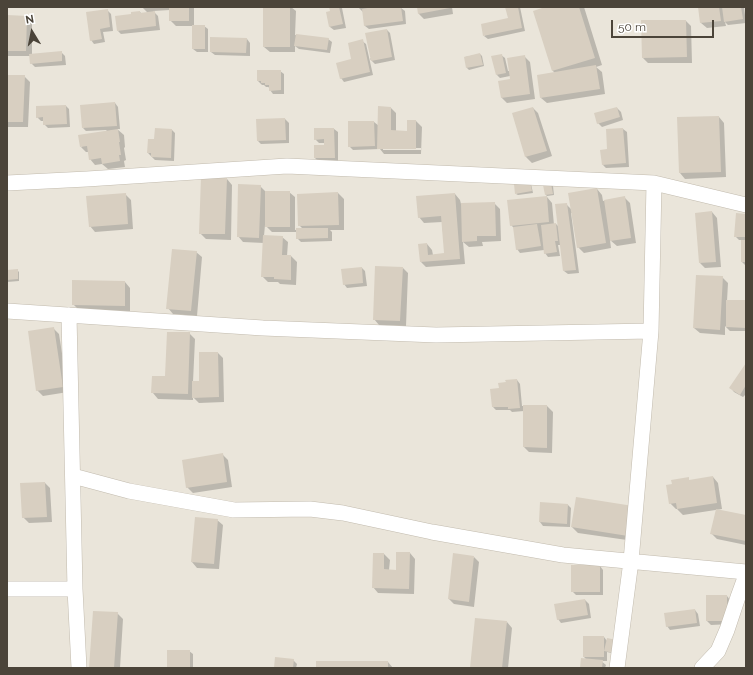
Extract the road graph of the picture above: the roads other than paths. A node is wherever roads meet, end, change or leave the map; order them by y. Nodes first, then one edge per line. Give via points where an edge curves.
1 (7, 183) edge
2 (654, 183) junction
3 (746, 205) edge
4 (7, 310) edge
5 (69, 315) junction
6 (651, 331) junction
7 (72, 476) junction
8 (631, 561) junction
9 (746, 574) edge
10 (75, 589) junction
11 (7, 590) edge
12 (79, 668) edge
13 (617, 668) edge
14 (702, 668) edge

1 - 2 street via 287,166
2 - 3 street
2 - 6 street
4 - 5 street
5 - 6 street via 263,328 436,335
5 - 7 street
6 - 8 street
7 - 8 street via 129,491 234,510 310,509 343,513 563,555
7 - 10 street
8 - 9 street
8 - 13 street
9 - 14 street via 718,651
10 - 11 street
10 - 12 street

